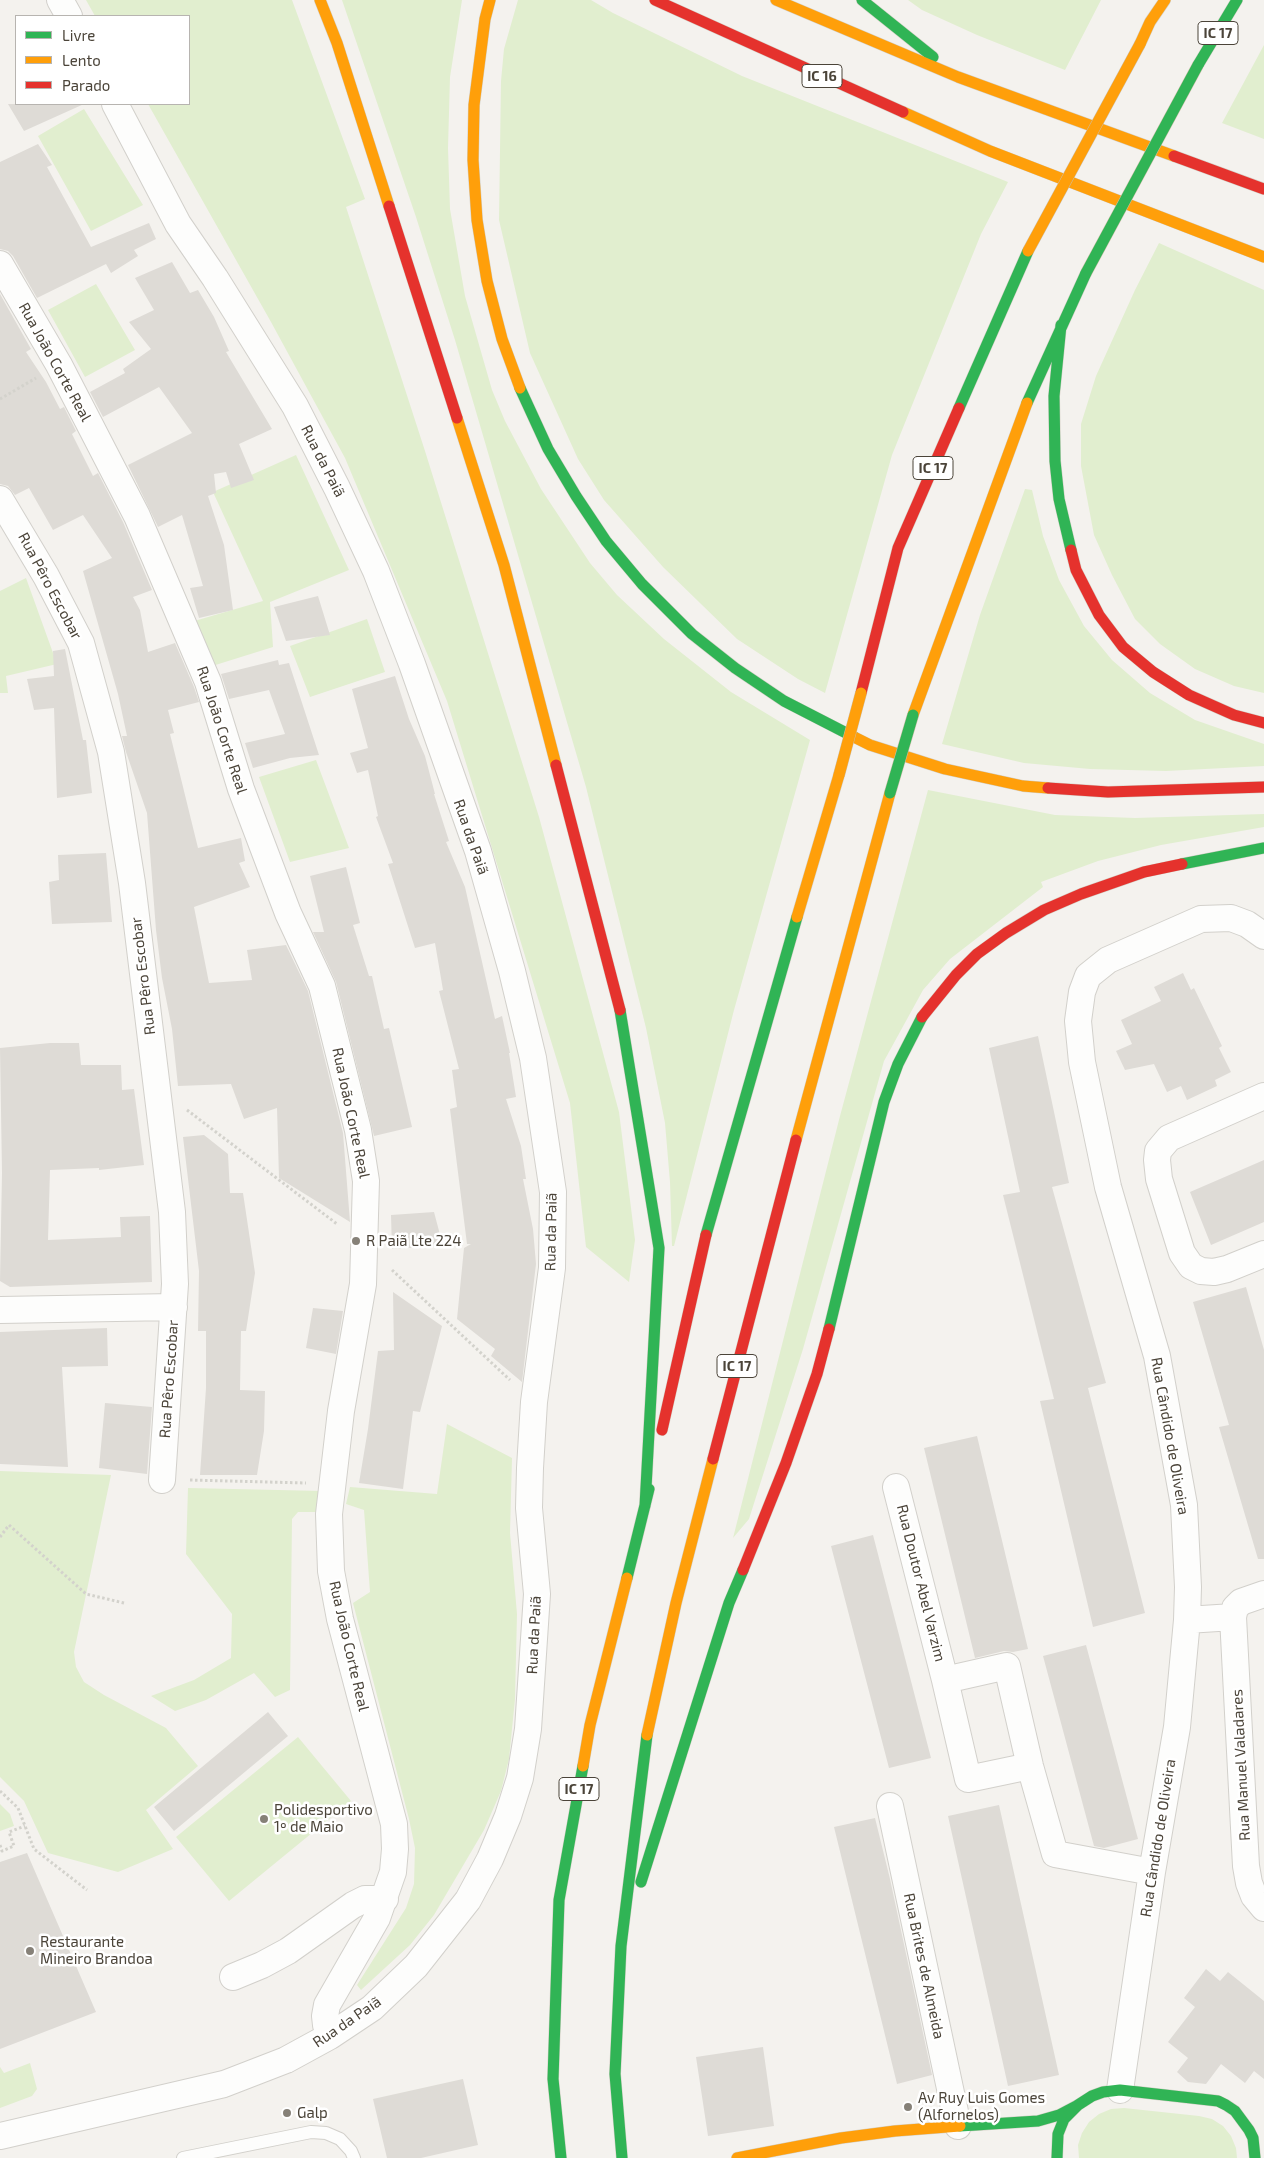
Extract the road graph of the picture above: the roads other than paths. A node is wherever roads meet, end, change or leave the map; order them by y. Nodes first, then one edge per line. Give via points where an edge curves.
1 (60, 0) edge
2 (320, 0) edge
3 (490, 0) edge
4 (655, 0) edge
5 (776, 0) edge
6 (862, 0) edge
7 (1156, 0) edge
8 (1165, 0) edge
9 (1237, 0) edge
10 (68, 15) edge
11 (1150, 22) junction
12 (958, 77) junction
13 (116, 105) edge
14 (1264, 189) edge
15 (1264, 257) edge
16 (0, 264) edge
17 (1061, 325) junction
18 (0, 499) edge
19 (1264, 723) edge
20 (1264, 787) edge
21 (1264, 848) edge
22 (1264, 936) edge
23 (1264, 1096) edge
24 (1264, 1254) edge
25 (174, 1307) junction
26 (0, 1310) edge
27 (162, 1480) road end
28 (896, 1487) dead end
29 (646, 1506) junction
30 (1264, 1594) edge
31 (1233, 1617) junction
32 (1187, 1620) junction
33 (945, 1680) junction
34 (1030, 1766) junction
35 (890, 1806) dead end
36 (1152, 1872) junction
37 (385, 1899) junction
38 (1264, 1908) edge
39 (621, 1946) junction
40 (234, 1977) dead end
41 (330, 2036) junction
42 (1120, 2090) junction
43 (1078, 2104) junction
44 (958, 2126) junction
45 (1249, 2130) junction
46 (0, 2136) edge
47 (1264, 2140) edge
48 (183, 2158) edge
49 (354, 2158) edge
50 (561, 2158) edge
51 (622, 2158) edge
52 (738, 2158) edge
53 (1057, 2158) edge
54 (1255, 2158) edge

1 - 10 street
2 - 29 main road via 337,43 504,565 621,1015 659,1248
3 - 20 main road via 474,105 473,160 487,281 502,339 548,449 606,541 642,584 692,634 735,668 784,701 870,745 945,769 1023,786 1108,792
4 - 15 main road, IC 16 via 990,151
5 - 12 main road
6 - 12 main road
7 - 11 main road
8 - 11 main road, IC 17
9 - 17 main road, IC 17, bridge via 1198,65
11 - 29 main road, IC 17, bridge via 1028,251 898,548 838,775 709,1220
12 - 14 main road
13 - 41 street, Rua da Paiã via 178,224 294,406 376,571 478,851 533,1058 553,1192 552,1268 534,1402 530,1468 529,1508 537,1594 528,1729 520,1778 490,1859 468,1900 416,1966 372,2008
16 - 37 street, Rua João Corte Real via 59,365 136,516 208,682 245,798 288,913 322,986 342,1061 366,1181 363,1284 341,1411 329,1514 331,1571 340,1619 394,1824 394,1864
17 - 19 main road via 1054,396 1055,461 1059,499 1076,570 1100,615 1123,647 1153,672 1189,695 1234,715
17 - 39 main road, IC 17, bridge via 1026,404 913,715 890,793 676,1603 644,1749
18 - 25 street, Rua Pêro Escobar via 81,643 111,752 132,883 172,1212
21 - 39 main road via 1144,872 1044,910 977,954 923,1016 898,1064 884,1102 817,1374 786,1464 729,1603
22 - 32 street, Rua Cândido de Oliveira via 1232,918 1201,919 1108,960 1088,976 1078,1021 1082,1062 1108,1187 1158,1366 1184,1505
23 - 24 street via 1169,1138 1158,1151 1157,1160 1159,1179 1182,1253 1190,1266 1201,1271 1227,1270
25 - 26 street
25 - 27 street, Rua Pêro Escobar
28 - 33 street, Rua Doutor Abel Varzim
29 - 50 main road, IC 17 via 590,1725 559,1900 553,2079
30 - 31 street via 1240,1602
31 - 32 street
31 - 38 street, Rua Manuel Valadares via 1246,1866 1254,1896
32 - 36 street, Rua Cândido de Oliveira via 1176,1727
33 - 34 street, Rua Doutor Abel Varzim via 1007,1666
33 - 34 street, Rua Doutor Abel Varzim via 968,1780
34 - 36 street, Rua Doutor Abel Varzim via 1055,1854
35 - 44 street, Rua Brites de Almeida
36 - 42 street, Rua Cândido de Oliveira
37 - 40 street via 364,1899 352,1905 288,1951
37 - 41 street, Rua João Corte Real via 328,2005 325,2016
39 - 51 main road, IC 17 via 615,2074
41 - 46 street, Rua da Paiã via 286,2060 224,2084
42 - 43 main road via 1103,2092
42 - 45 main road via 1218,2101 1236,2112
43 - 44 main road via 1059,2115 1038,2121
43 - 53 main road via 1064,2119 1058,2134
44 - 52 main road via 841,2138
45 - 47 main road
45 - 54 main road
48 - 49 lane via 311,2132 326,2133 340,2139

